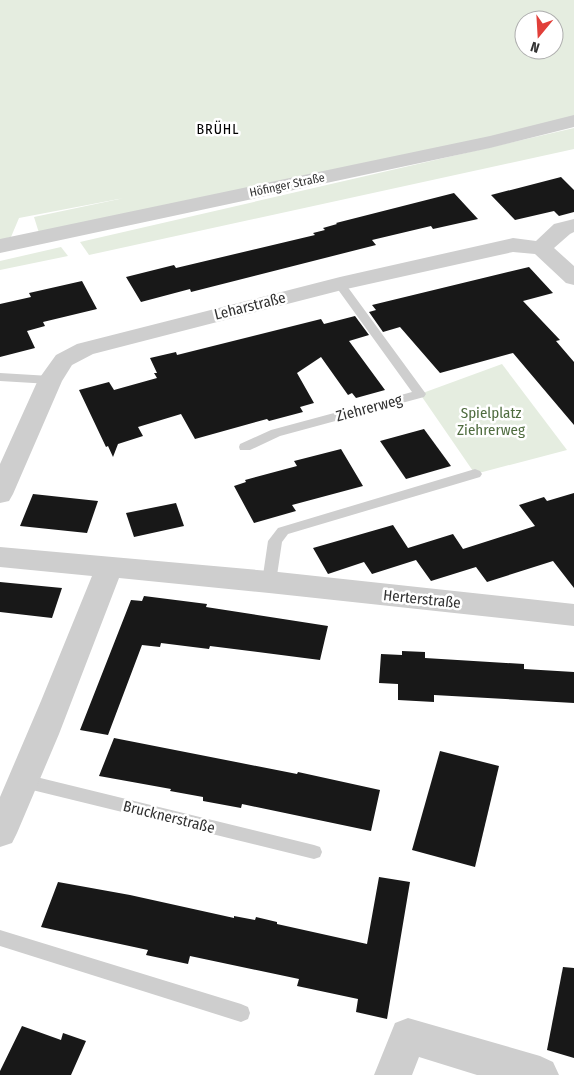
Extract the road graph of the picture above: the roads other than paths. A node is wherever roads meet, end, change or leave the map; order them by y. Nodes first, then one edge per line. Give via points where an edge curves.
1 (574, 121) edge
2 (574, 225) edge
3 (0, 246) edge
4 (541, 248) junction
5 (574, 278) edge
6 (340, 284) junction
7 (0, 377) edge
8 (50, 380) junction
9 (245, 447) dead end
10 (475, 474) dead end
11 (0, 494) edge
12 (0, 557) edge
13 (109, 568) junction
14 (269, 582) junction
15 (574, 615) edge
16 (24, 781) junction
17 (0, 833) edge
18 (314, 852) dead end
19 (0, 938) edge
20 (241, 1013) dead end
21 (393, 1075) edge
22 (540, 1075) edge

1 - 3 street, Höfinger Straße via 490,142
2 - 4 street via 562,229
4 - 5 street
4 - 6 street, Leharstraße via 513,245
6 - 8 street, Leharstraße via 85,349 64,360
6 - 9 lane, Ziehrerweg via 420,394 276,433
7 - 8 lane
8 - 11 street, Leharstraße
10 - 14 lane via 283,531 275,541
12 - 13 street, Herterstraße
13 - 14 street, Herterstraße
13 - 16 street
14 - 15 street, Herterstraße
16 - 17 street
16 - 18 lane, Brucknerstraße
19 - 20 lane
21 - 22 street via 408,1036

